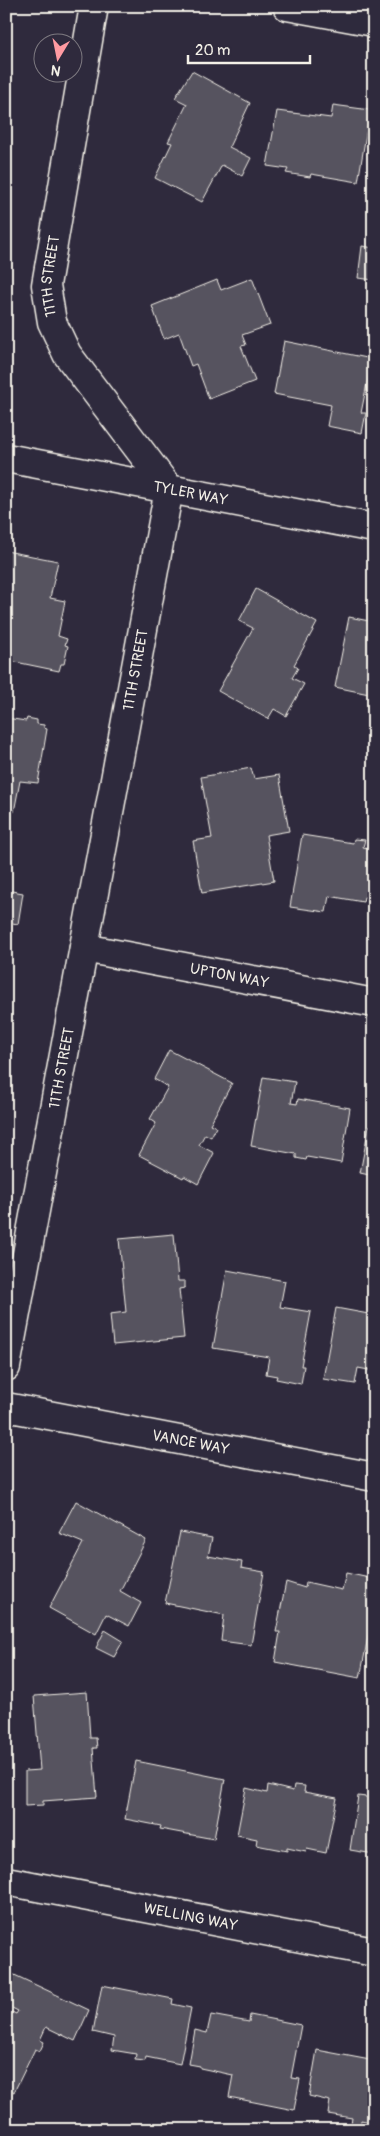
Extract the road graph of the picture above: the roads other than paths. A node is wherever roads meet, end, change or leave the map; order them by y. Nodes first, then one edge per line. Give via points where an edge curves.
1 (94, 6) edge
2 (287, 6) edge
3 (374, 22) edge
4 (6, 458) edge
5 (169, 489) junction
6 (374, 528) edge
7 (84, 948) junction
8 (374, 1004) edge
9 (6, 1368) edge
10 (6, 1407) edge
11 (374, 1477) edge
12 (6, 1881) edge
13 (374, 1952) edge

1 - 5 street, 11TH STREET via 46,285 50,313 67,354
2 - 3 street
4 - 5 street, TYLER WAY
5 - 6 street, TYLER WAY
5 - 7 street, 11TH STREET
7 - 8 street, UPTON WAY
7 - 9 street, 11TH STREET
10 - 11 street, VANCE WAY
12 - 13 street, WELLING WAY

